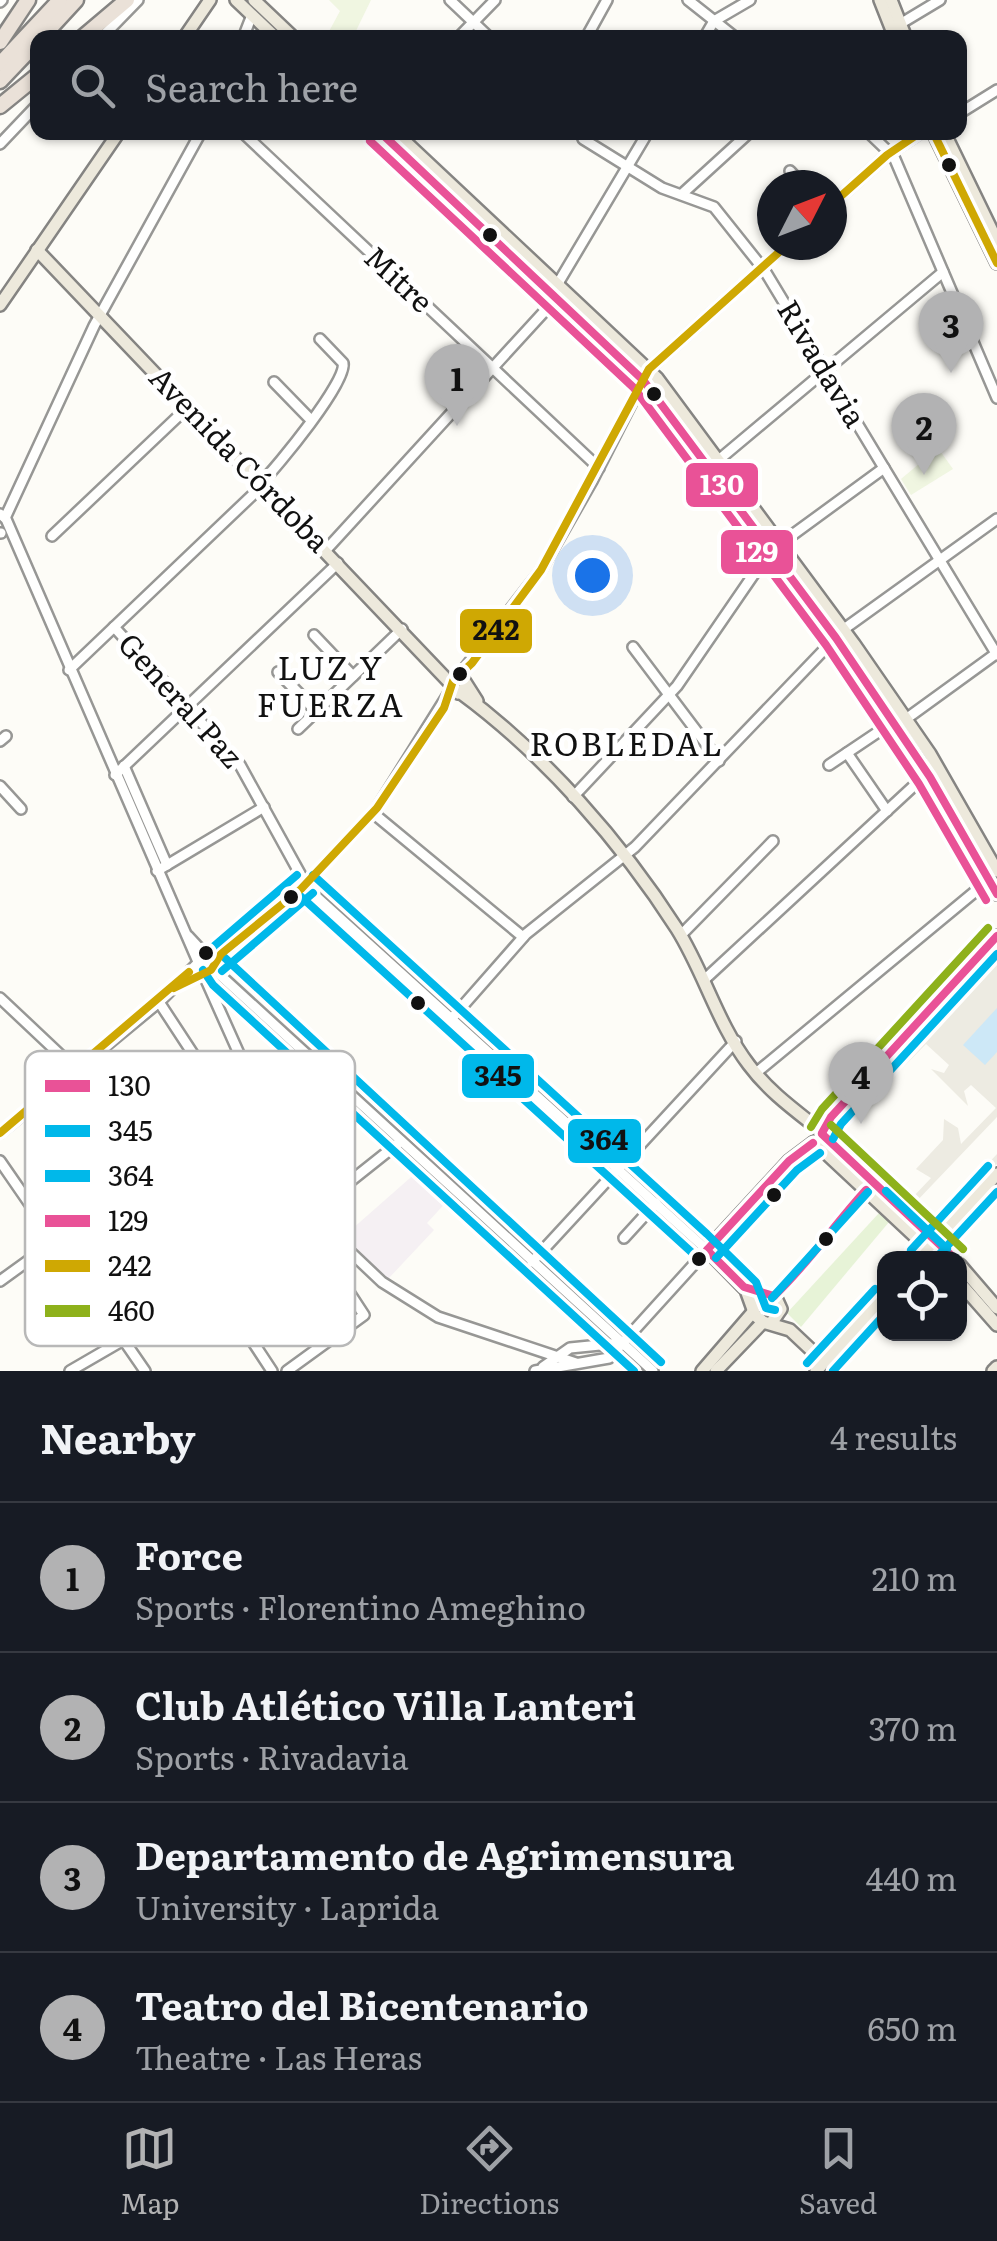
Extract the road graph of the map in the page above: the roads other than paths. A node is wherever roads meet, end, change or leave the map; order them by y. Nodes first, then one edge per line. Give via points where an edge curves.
1 (28, 0) edge
2 (60, 0) edge
3 (76, 0) edge
4 (127, 0) edge
5 (138, 0) edge
6 (210, 0) edge
7 (236, 0) edge
8 (254, 0) edge
9 (450, 0) edge
10 (495, 0) edge
11 (607, 0) edge
12 (688, 0) edge
13 (750, 0) edge
14 (880, 0) edge
15 (892, 0) edge
16 (940, 0) edge
17 (252, 15) junction
18 (475, 22) junction
19 (714, 22) junction
20 (32, 30) edge
21 (48, 30) edge
22 (91, 30) edge
23 (108, 30) edge
24 (189, 30) edge
25 (246, 30) edge
26 (268, 30) edge
27 (286, 30) edge
28 (466, 30) edge
29 (482, 30) edge
30 (590, 30) edge
31 (709, 30) edge
32 (725, 30) edge
33 (896, 30) edge
34 (30, 32) edge
35 (0, 42) edge
36 (30, 49) edge
37 (0, 64) edge
38 (0, 81) edge
39 (30, 82) edge
40 (997, 90) edge
41 (0, 106) edge
42 (967, 109) edge
43 (30, 112) edge
44 (113, 140) edge
45 (196, 140) edge
46 (250, 140) edge
47 (394, 140) edge
48 (586, 140) edge
49 (643, 140) edge
50 (741, 140) edge
51 (876, 140) edge
52 (910, 140) edge
53 (936, 140) edge
54 (948, 140) edge
55 (0, 144) edge
56 (890, 153) junction
57 (628, 167) junction
58 (847, 191) edge
59 (682, 194) junction
60 (997, 241) edge
61 (38, 250) junction
62 (771, 260) edge
63 (997, 263) edge
64 (762, 268) junction
65 (943, 272) junction
66 (557, 292) junction
67 (0, 305) edge
68 (100, 315) junction
69 (320, 339) dead end
70 (492, 368) junction
71 (825, 371) junction
72 (646, 375) junction
73 (274, 382) dead end
74 (997, 398) edge
75 (188, 407) junction
76 (310, 419) junction
77 (714, 464) junction
78 (599, 468) junction
79 (884, 468) junction
80 (262, 484) junction
81 (997, 519) edge
82 (2, 524) edge
83 (52, 536) dead end
84 (776, 547) junction
85 (326, 550) junction
86 (940, 560) junction
87 (338, 563) junction
88 (114, 627) junction
89 (402, 630) junction
90 (840, 634) junction
91 (314, 635) dead end
92 (633, 646) dead end
93 (997, 654) edge
94 (69, 670) junction
95 (278, 672) dead end
96 (352, 676) junction
97 (459, 685) junction
98 (669, 694) junction
99 (187, 706) junction
100 (316, 711) junction
101 (899, 720) junction
102 (298, 729) dead end
103 (847, 753) junction
104 (719, 761) junction
105 (931, 764) junction
106 (829, 765) dead end
107 (124, 766) junction
108 (115, 775) junction
109 (0, 786) edge
110 (573, 797) junction
111 (264, 806) junction
112 (21, 810) dead end
113 (886, 811) junction
114 (373, 813) junction
115 (772, 841) dead end
116 (623, 856) junction
117 (162, 868) junction
118 (993, 876) edge
119 (305, 884) junction
120 (997, 894) edge
121 (183, 930) junction
122 (681, 935) junction
123 (997, 936) edge
124 (523, 937) junction
125 (211, 959) junction
126 (199, 967) junction
127 (704, 980) junction
128 (0, 998) edge
129 (159, 1002) junction
130 (452, 1017) junction
131 (736, 1042) junction
132 (54, 1051) edge
133 (99, 1051) edge
134 (191, 1051) edge
135 (237, 1051) edge
136 (302, 1051) edge
137 (756, 1073) junction
138 (355, 1100) edge
139 (25, 1113) edge
140 (0, 1134) edge
141 (815, 1135) junction
142 (401, 1142) junction
143 (0, 1161) edge
144 (618, 1168) junction
145 (997, 1174) edge
146 (355, 1176) edge
147 (25, 1196) edge
148 (656, 1203) junction
149 (624, 1238) dead end
150 (707, 1250) junction
151 (931, 1251) edge
152 (355, 1256) edge
153 (532, 1262) junction
154 (25, 1263) edge
155 (967, 1273) edge
156 (0, 1281) edge
157 (744, 1287) junction
158 (967, 1291) edge
159 (763, 1295) junction
160 (355, 1300) edge
161 (877, 1305) edge
162 (997, 1308) edge
163 (753, 1310) junction
164 (781, 1310) junction
165 (355, 1321) edge
166 (768, 1322) junction
167 (997, 1325) edge
168 (790, 1330) junction
169 (621, 1343) junction
170 (112, 1346) edge
171 (130, 1346) edge
172 (256, 1346) edge
173 (321, 1346) edge
174 (559, 1355) junction
175 (579, 1363) junction
176 (824, 1368) edge
177 (538, 1370) edge
178 (70, 1371) edge
179 (146, 1371) edge
180 (272, 1371) edge
181 (287, 1371) edge
182 (653, 1371) edge
183 (702, 1371) edge
184 (716, 1371) edge

1 - 35 highway
2 - 20 highway
3 - 21 highway
4 - 22 highway
5 - 23 street
6 - 24 main road
7 - 17 main road
8 - 27 main road
9 - 18 street
10 - 18 street
11 - 30 street
12 - 19 street
13 - 19 street
14 - 33 main road
15 - 33 main road
16 - 33 street
17 - 25 street
17 - 26 main road
18 - 28 street
18 - 29 street
19 - 31 street
19 - 32 street
34 - 37 highway
36 - 38 highway
39 - 41 highway
40 - 42 street
43 - 55 street
44 - 61 main road
45 - 68 street
46 - 70 street, Mitre
47 - 66 main road
48 - 57 street, Rivadavia
49 - 57 street
50 - 59 street
51 - 56 street
52 - 56 street
53 - 63 main road
54 - 60 main road
56 - 58 street
56 - 65 street
57 - 59 street, Rivadavia
57 - 66 street
59 - 64 street, Rivadavia via 713,206
61 - 67 main road
61 - 68 main road, Avenida Córdoba
62 - 64 street
64 - 71 street, Rivadavia
64 - 72 street
65 - 71 street
65 - 74 street
66 - 70 street
66 - 72 main road
68 - 75 main road, Avenida Córdoba
68 - 82 street
69 - 76 street via 346,369
70 - 78 street, Mitre
70 - 85 street
71 - 77 street
71 - 79 street, Rivadavia
72 - 77 main road
72 - 77 main road via 684,414
72 - 78 street
73 - 76 street
75 - 80 main road, Avenida Córdoba
75 - 83 street
76 - 80 street
77 - 84 main road
78 - 97 street via 541,570
79 - 84 street
79 - 86 street, Rivadavia
80 - 85 main road, Avenida Córdoba
80 - 88 street
81 - 86 street
82 - 94 street
84 - 90 main road via 807,580
84 - 90 main road via 806,598
84 - 98 street
85 - 87 main road, Avenida Córdoba
86 - 90 street
86 - 93 street, Rivadavia
87 - 89 main road, Avenida Córdoba
87 - 99 street
88 - 94 street
88 - 99 street, General Paz
89 - 96 street
89 - 97 main road, Avenida Córdoba
90 - 101 main road
90 - 104 street
91 - 96 street
92 - 98 street
93 - 101 street
94 - 108 street
95 - 100 street
96 - 100 street
97 - 110 main road, Avenida Córdoba
97 - 114 street
98 - 104 street
98 - 110 street
99 - 107 street
99 - 111 street, General Paz via 240,764
100 - 102 street
101 - 103 street
101 - 105 main road
101 - 105 main road
103 - 106 street
103 - 113 street
104 - 116 street
105 - 113 street
105 - 118 main road
107 - 108 street
107 - 117 street
108 - 117 street
109 - 112 street
110 - 116 main road, Avenida Córdoba
111 - 117 street
111 - 119 street, General Paz
113 - 127 street
114 - 119 street
114 - 124 street
115 - 122 street
116 - 122 main road, Avenida Córdoba
116 - 124 street
117 - 121 street
118 - 120 main road
118 - 137 street
119 - 125 street
119 - 130 street, General Paz
121 - 125 street
121 - 126 street
122 - 127 main road, Avenida Córdoba
123 - 141 main road
124 - 130 street
125 - 126 street
125 - 126 street via 209,971
125 - 136 street
126 - 129 street
126 - 135 street
127 - 131 main road, Avenida Córdoba
128 - 132 street
129 - 133 street
129 - 134 street
130 - 144 street, General Paz
131 - 137 main road, Avenida Córdoba
131 - 144 street
137 - 141 main road, Avenida Córdoba
138 - 142 street
139 - 140 street
141 - 150 main road
141 - 151 main road, Avenida Córdoba
142 - 146 street
142 - 153 street
143 - 147 street
144 - 148 street, General Paz
144 - 153 street
145 - 151 main road
148 - 149 street
148 - 150 street, General Paz
150 - 157 main road, General Paz
150 - 169 street
152 - 174 street via 415,1304 476,1333
153 - 169 street
154 - 156 street
155 - 162 main road
157 - 159 main road, General Paz
157 - 163 main road, General Paz
158 - 167 main road
159 - 163 main road
159 - 164 main road, General Paz via 776,1298
160 - 165 street via 364,1314
161 - 176 main road
163 - 166 main road, General Paz
163 - 183 main road
164 - 166 main road
164 - 168 main road
166 - 168 main road
166 - 184 main road
168 - 176 main road
169 - 174 street
169 - 175 street via 607,1359
169 - 182 street
170 - 178 street
171 - 179 street
172 - 180 street
173 - 181 street
174 - 175 street
174 - 177 street
175 - 177 street

